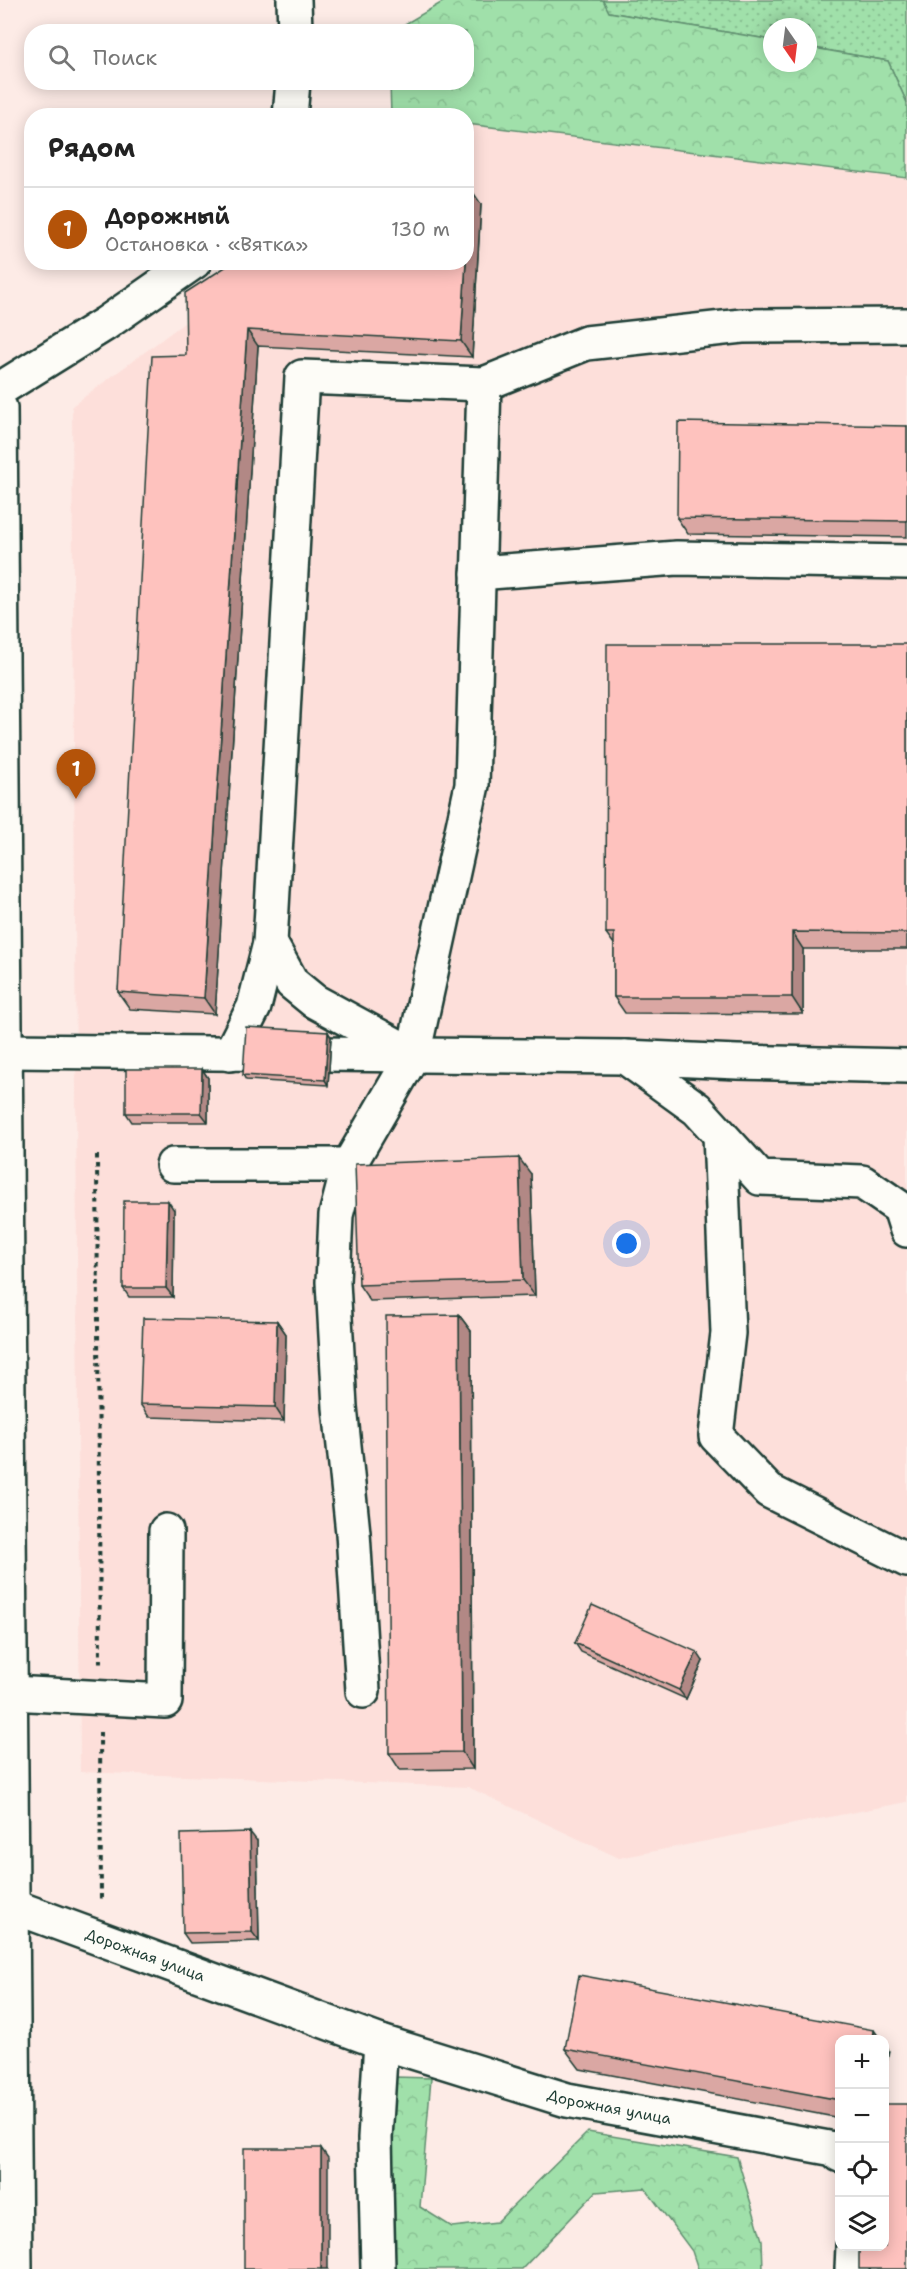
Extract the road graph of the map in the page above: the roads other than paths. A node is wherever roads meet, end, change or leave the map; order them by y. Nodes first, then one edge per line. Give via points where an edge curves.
1 (294, 0) edge
2 (295, 24) edge
3 (292, 90) edge
4 (291, 108) edge
5 (183, 270) edge
6 (907, 325) edge
7 (484, 384) junction
8 (0, 389) edge
9 (0, 408) edge
10 (907, 562) edge
11 (478, 573) junction
12 (270, 943) junction
13 (6, 1052) junction
14 (230, 1054) junction
15 (413, 1055) junction
16 (625, 1057) junction
17 (907, 1066) edge
18 (720, 1134) junction
19 (173, 1165) dead end
20 (349, 1166) junction
21 (907, 1230) edge
22 (4, 1345) edge
23 (166, 1531) dead end
24 (907, 1560) edge
25 (363, 1691) dead end
26 (11, 1694) junction
27 (12, 1906) junction
28 (381, 2042) junction
29 (835, 2150) edge
30 (853, 2251) edge
31 (15, 2269) edge
32 (378, 2269) edge
33 (852, 2269) edge

1 - 2 main road
3 - 4 main road
5 - 8 main road
6 - 7 main road via 742,326 586,343
7 - 11 main road
7 - 12 main road via 302,377
9 - 13 main road
10 - 11 main road via 677,558
11 - 15 main road via 472,785
12 - 14 main road via 254,1006
12 - 15 main road via 292,983 314,1001
13 - 14 main road
13 - 22 main road
14 - 15 main road
15 - 16 main road
15 - 20 main road
16 - 17 main road
16 - 18 main road via 697,1109
18 - 21 main road via 760,1178 862,1182 900,1208
18 - 24 main road via 728,1333 716,1436 769,1491
19 - 20 main road
20 - 25 main road via 336,1215 333,1282
22 - 26 main road
23 - 26 main road via 165,1701
26 - 27 main road
27 - 28 main road, Дорожная улица
27 - 31 main road
28 - 29 main road, Дорожная улица via 567,2100
28 - 32 main road via 375,2138
30 - 33 main road

